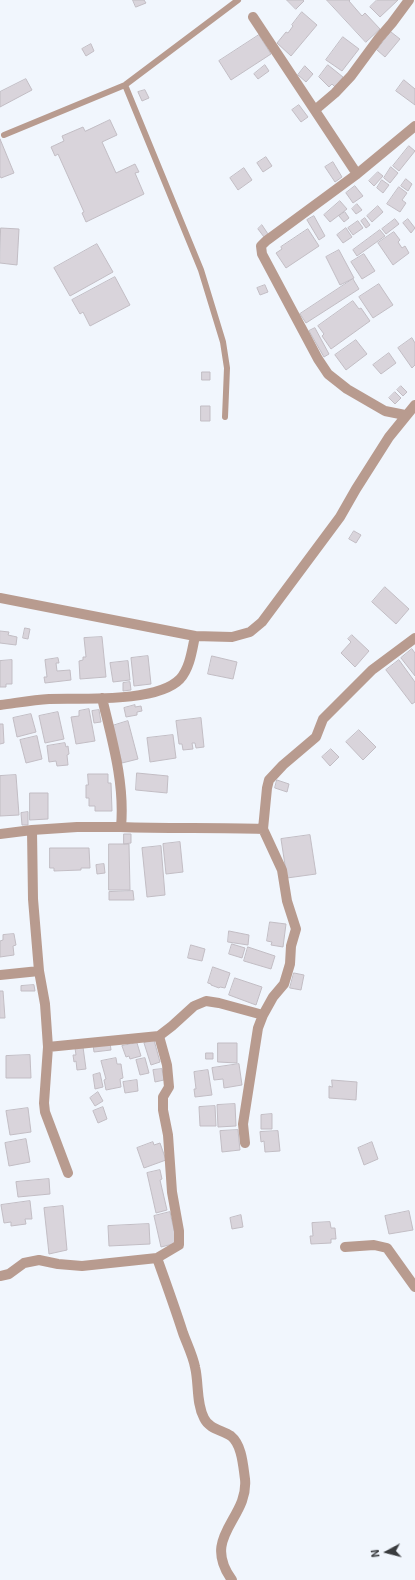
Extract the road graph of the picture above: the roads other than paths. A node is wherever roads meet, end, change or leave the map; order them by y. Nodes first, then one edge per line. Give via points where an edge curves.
1 (238, 0) edge
2 (409, 0) edge
3 (253, 17) dead end
4 (124, 85) junction
5 (315, 110) junction
6 (415, 126) edge
7 (4, 135) dead end
8 (357, 174) junction
9 (415, 405) edge
10 (405, 415) junction
11 (225, 417) dead end
12 (0, 598) edge
13 (195, 636) junction
14 (415, 638) edge
15 (102, 698) junction
16 (0, 705) edge
17 (121, 827) junction
18 (263, 829) junction
19 (32, 830) junction
20 (0, 834) edge
21 (39, 971) junction
22 (0, 975) edge
23 (263, 1015) junction
24 (159, 1036) junction
25 (48, 1047) junction
26 (245, 1143) dead end
27 (68, 1173) dead end
28 (345, 1248) dead end
29 (157, 1258) junction
30 (0, 1276) edge
31 (415, 1287) edge
32 (232, 1580) edge

1 - 4 lane
2 - 5 street via 351,76 335,94
3 - 5 street
4 - 7 lane
4 - 11 lane via 200,270 221,335 227,368
5 - 8 street
6 - 8 street
8 - 10 street via 266,241 261,246 262,254 328,374 347,389 385,411
9 - 10 street
10 - 13 street via 340,517 262,622 250,632 232,637
12 - 13 street
13 - 15 street via 188,664 180,679 156,692 139,696
14 - 18 street via 372,670 323,719 316,737 269,780
15 - 16 street
15 - 17 street via 116,755 123,807
17 - 18 street
17 - 19 street
18 - 23 street via 282,870 286,901 296,929 284,984
19 - 20 street
19 - 21 street via 33,899
21 - 22 street
21 - 25 street
23 - 24 street via 206,1001 194,1006
23 - 26 street via 258,1028 249,1079 243,1124
24 - 25 street
24 - 29 street via 167,1065 169,1087 163,1097 163,1110 180,1245
25 - 27 street via 44,1089 45,1112
28 - 31 street via 374,1245 387,1248
29 - 30 street via 82,1266 39,1260 24,1263 9,1274
29 - 32 street via 195,1367 201,1412 209,1426 231,1437 237,1443 241,1456 245,1481 243,1500 225,1531 221,1545 221,1555

